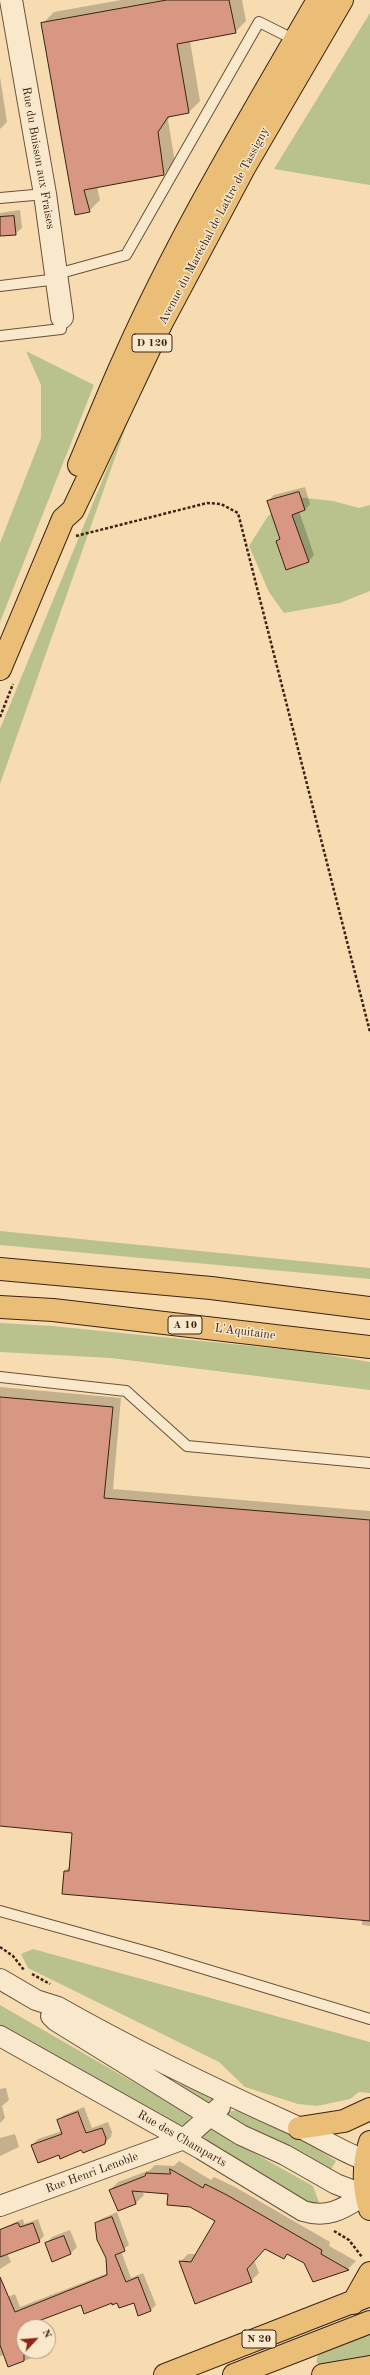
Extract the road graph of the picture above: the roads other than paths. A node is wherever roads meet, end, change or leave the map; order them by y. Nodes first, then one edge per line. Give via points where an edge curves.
1 (11, 0) edge
2 (318, 0) edge
3 (342, 0) edge
4 (295, 40) junction
5 (45, 194) junction
6 (0, 198) edge
7 (58, 276) junction
8 (0, 286) edge
9 (62, 316) joint
10 (0, 336) edge
11 (60, 526) junction
12 (0, 669) edge
13 (0, 1269) edge
14 (0, 1307) edge
15 (370, 1308) edge
16 (370, 1348) edge
17 (0, 1377) edge
18 (370, 1463) edge
19 (1, 1914) edge
20 (0, 1979) edge
21 (36, 2000) junction
22 (370, 2019) edge
23 (0, 2036) edge
24 (238, 2100) junction
25 (370, 2109) edge
26 (210, 2115) junction
27 (299, 2128) junction
28 (184, 2139) junction
29 (369, 2155) edge
30 (368, 2200) edge
31 (0, 2206) edge
32 (366, 2266) edge
33 (362, 2299) edge
34 (370, 2322) edge
35 (370, 2367) edge
36 (165, 2375) edge
37 (234, 2375) edge
38 (323, 2375) edge

1 - 5 street, Rue du Buisson aux Fraises
2 - 4 main road, Avenue du Maréchal de Lattre de Tassigny / D 120
3 - 11 main road, Avenue du Maréchal de Lattre de Tassigny / D 120 via 244,168 162,322 73,510
4 - 7 lane via 259,22 126,255
4 - 11 main road, Avenue du Maréchal de Lattre de Tassigny / D 120 via 223,164 124,359 63,502
5 - 6 lane
5 - 7 street, Rue du Buisson aux Fraises
7 - 8 lane
7 - 9 street, Rue du Buisson aux Fraises
9 - 10 lane via 61,329
11 - 12 main road, Avenue du Maréchal de Lattre de Tassigny / D 120
13 - 15 main road via 211,1288
14 - 16 main road, L'Aquitaine / A 10 via 52,1310
17 - 18 lane via 126,1391 187,1446
19 - 22 lane via 155,1954
20 - 21 street
21 - 24 street via 58,2007
21 - 26 street via 56,2021
23 - 28 street, Rue des Champarts
24 - 26 street via 220,2106
24 - 27 street
25 - 27 main road via 344,2121
26 - 28 street
26 - 30 street via 242,2135
27 - 29 street via 345,2152
28 - 30 street, Rue des Champarts via 303,2211 321,2215
28 - 31 street, Rue Henri Lenoble
29 - 30 main road
32 - 33 main road
33 - 36 main road, N 20
34 - 37 main road, N 20
35 - 38 main road

